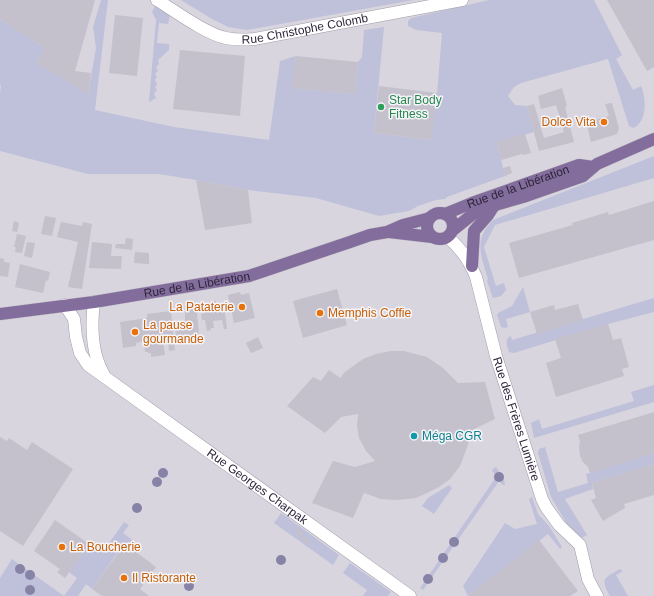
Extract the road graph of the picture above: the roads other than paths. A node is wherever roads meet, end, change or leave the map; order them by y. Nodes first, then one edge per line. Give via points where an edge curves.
1 (156, 0) edge
2 (462, 0) edge
3 (654, 140) edge
4 (593, 167) junction
5 (495, 204) junction
6 (445, 214) junction
7 (430, 218) junction
8 (387, 232) junction
9 (451, 233) junction
10 (432, 236) junction
11 (472, 266) junction
12 (94, 302) junction
13 (65, 305) junction
14 (0, 314) edge
15 (105, 378) junction
16 (410, 596) edge
17 (597, 596) edge

1 - 2 street, Rue Christophe Colomb via 209,31 224,38 241,40
3 - 4 main road, Rue de la Libération
4 - 5 main road, Rue de la Libération via 583,176
4 - 6 main road, Rue de la Libération via 579,165
5 - 9 main road, Rue de la Libération via 468,216
5 - 11 main road via 474,231
6 - 7 main road via 437,214
6 - 9 main road via 453,222
7 - 8 main road, Rue de la Libération via 403,224
7 - 10 main road via 427,228
8 - 10 main road, Rue de la Libération
8 - 12 main road, Rue de la Libération via 370,235 249,276
9 - 10 main road via 440,239
9 - 11 street, Rue des Frères Lumière
11 - 17 street, Rue des Frères Lumière via 498,362 542,499 559,525 580,545 588,579
12 - 13 main road, Rue de la Libération
12 - 15 street, Rue Georges Charpak via 92,341 98,366
13 - 14 main road, Rue de la Libération
13 - 15 street, Rue Georges Charpak via 74,319 80,353 88,365
15 - 16 street, Rue Georges Charpak

